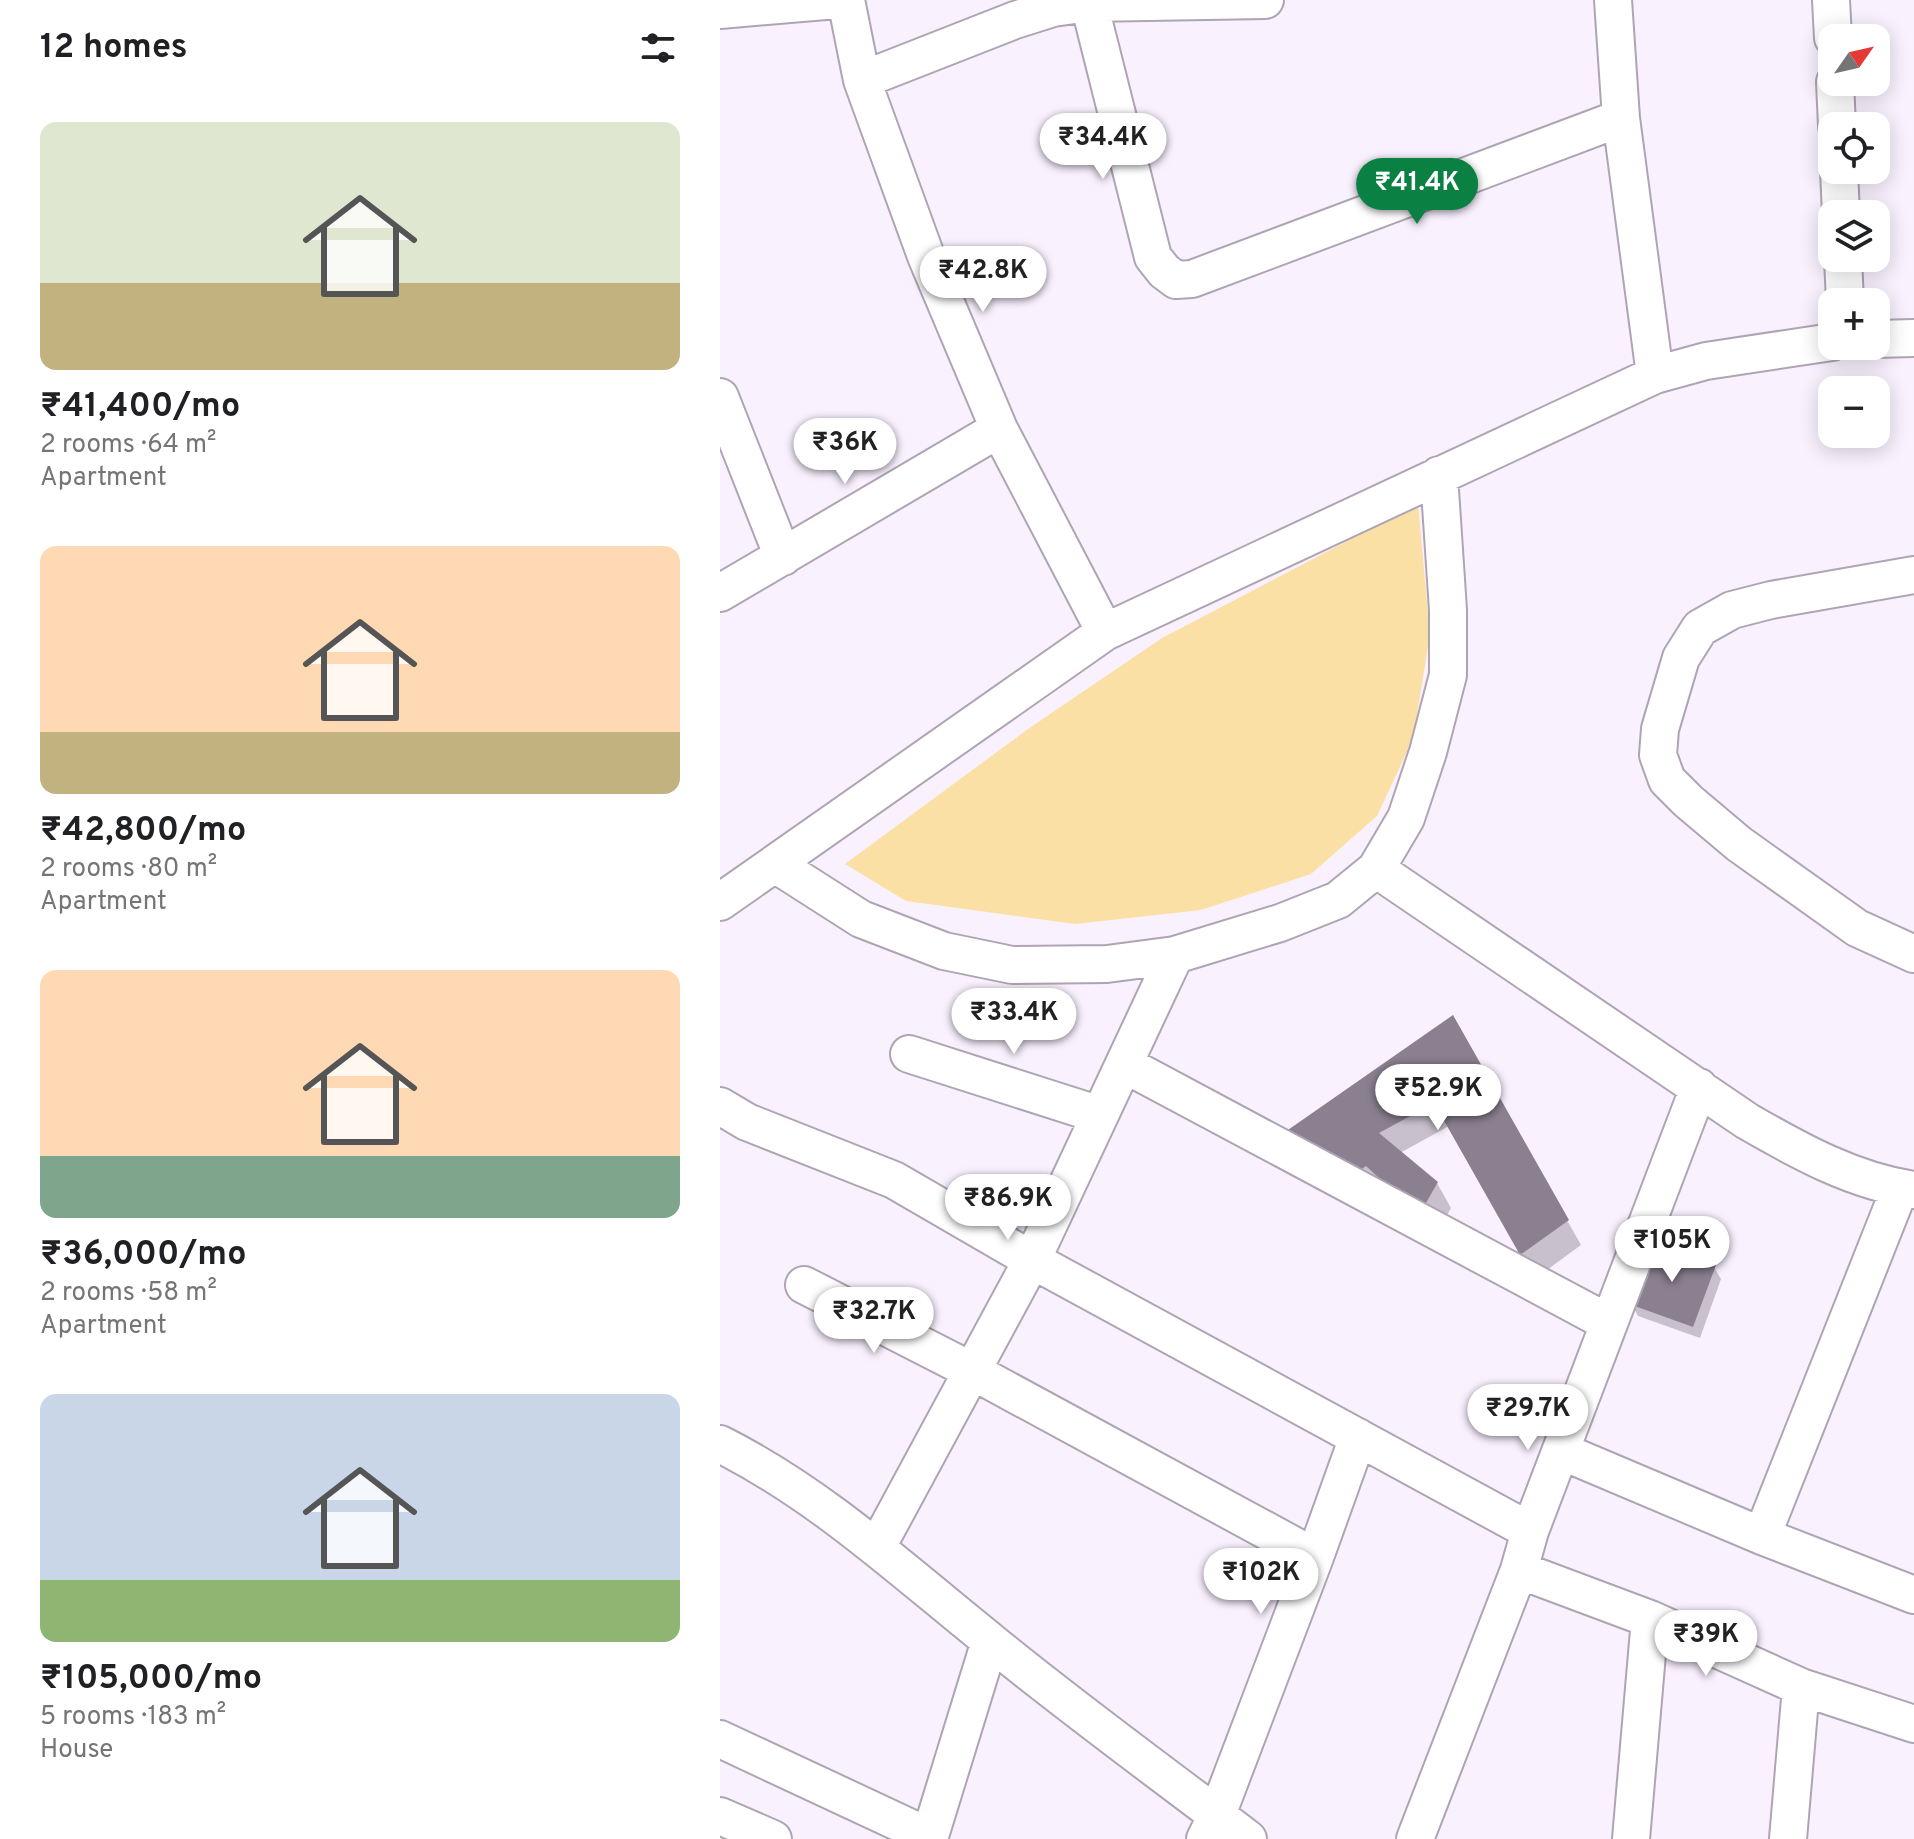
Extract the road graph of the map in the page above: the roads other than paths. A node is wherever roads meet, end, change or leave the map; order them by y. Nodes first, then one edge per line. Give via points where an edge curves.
1 (837, 0) edge
2 (846, 0) edge
3 (1265, 0) edge
4 (1613, 0) edge
5 (1831, 0) edge
6 (1089, 3) junction
7 (720, 10) edge
8 (1832, 24) edge
9 (862, 80) junction
10 (1621, 118) junction
11 (1914, 338) edge
12 (1890, 339) edge
13 (1818, 344) edge
14 (1655, 375) junction
15 (720, 397) edge
16 (999, 429) junction
17 (1439, 475) junction
18 (783, 557) junction
19 (1914, 575) edge
20 (720, 593) edge
21 (1105, 632) junction
22 (775, 864) junction
23 (1376, 869) junction
24 (720, 902) edge
25 (1914, 954) edge
26 (1175, 955) junction
27 (909, 1054) dead end
28 (1124, 1064) junction
29 (1699, 1087) junction
30 (720, 1106) edge
31 (1100, 1115) junction
32 (1907, 1189) edge
33 (1032, 1260) junction
34 (804, 1285) dead end
35 (1609, 1323) junction
36 (972, 1371) junction
37 (1358, 1437) junction
38 (720, 1444) edge
39 (1561, 1451) junction
40 (1530, 1531) junction
41 (1762, 1536) junction
42 (877, 1547) junction
43 (1315, 1557) junction
44 (1519, 1570) junction
45 (1914, 1595) edge
46 (1650, 1619) junction
47 (990, 1641) junction
48 (1801, 1687) junction
49 (1914, 1724) edge
50 (720, 1739) edge
51 (720, 1816) edge
52 (1211, 1827) edge
53 (930, 1838) edge
54 (773, 1839) edge
55 (1248, 1839) edge
56 (1415, 1839) edge
57 (1631, 1839) edge
58 (1788, 1839) edge

1 - 7 street
2 - 9 street
3 - 6 street
4 - 10 street
5 - 8 street
6 - 9 street via 1015,20
6 - 10 street via 1153,257 1176,280 1192,279
9 - 16 street via 926,256
10 - 14 street
11 - 12 street
13 - 14 street via 1706,361
14 - 17 street
15 - 18 street
16 - 18 street
16 - 21 street
17 - 21 street
17 - 23 street via 1448,675 1406,818
18 - 20 street
19 - 25 street via 1771,600 1732,610 1700,628 1681,658 1660,729 1658,755 1667,780 1739,844 1857,928
21 - 22 street
22 - 24 street
22 - 26 street via 861,919 944,951 1012,965 1107,964
23 - 26 street via 1338,900
23 - 29 street
26 - 28 street
27 - 31 street
28 - 31 street
28 - 35 street
29 - 32 street via 1801,1152
29 - 35 street
30 - 33 street via 747,1122 894,1180
31 - 33 street
32 - 41 street
33 - 36 street
33 - 37 street
34 - 36 street
35 - 39 street
36 - 42 street
36 - 43 street
37 - 40 street
37 - 43 street
38 - 42 street
39 - 40 street
39 - 41 street
40 - 44 street
41 - 45 street
42 - 47 street
43 - 52 street
44 - 46 street
44 - 56 street
46 - 48 street
46 - 57 street
47 - 52 street
47 - 53 street
48 - 49 street
48 - 58 street
50 - 53 street
51 - 54 street
52 - 55 street

